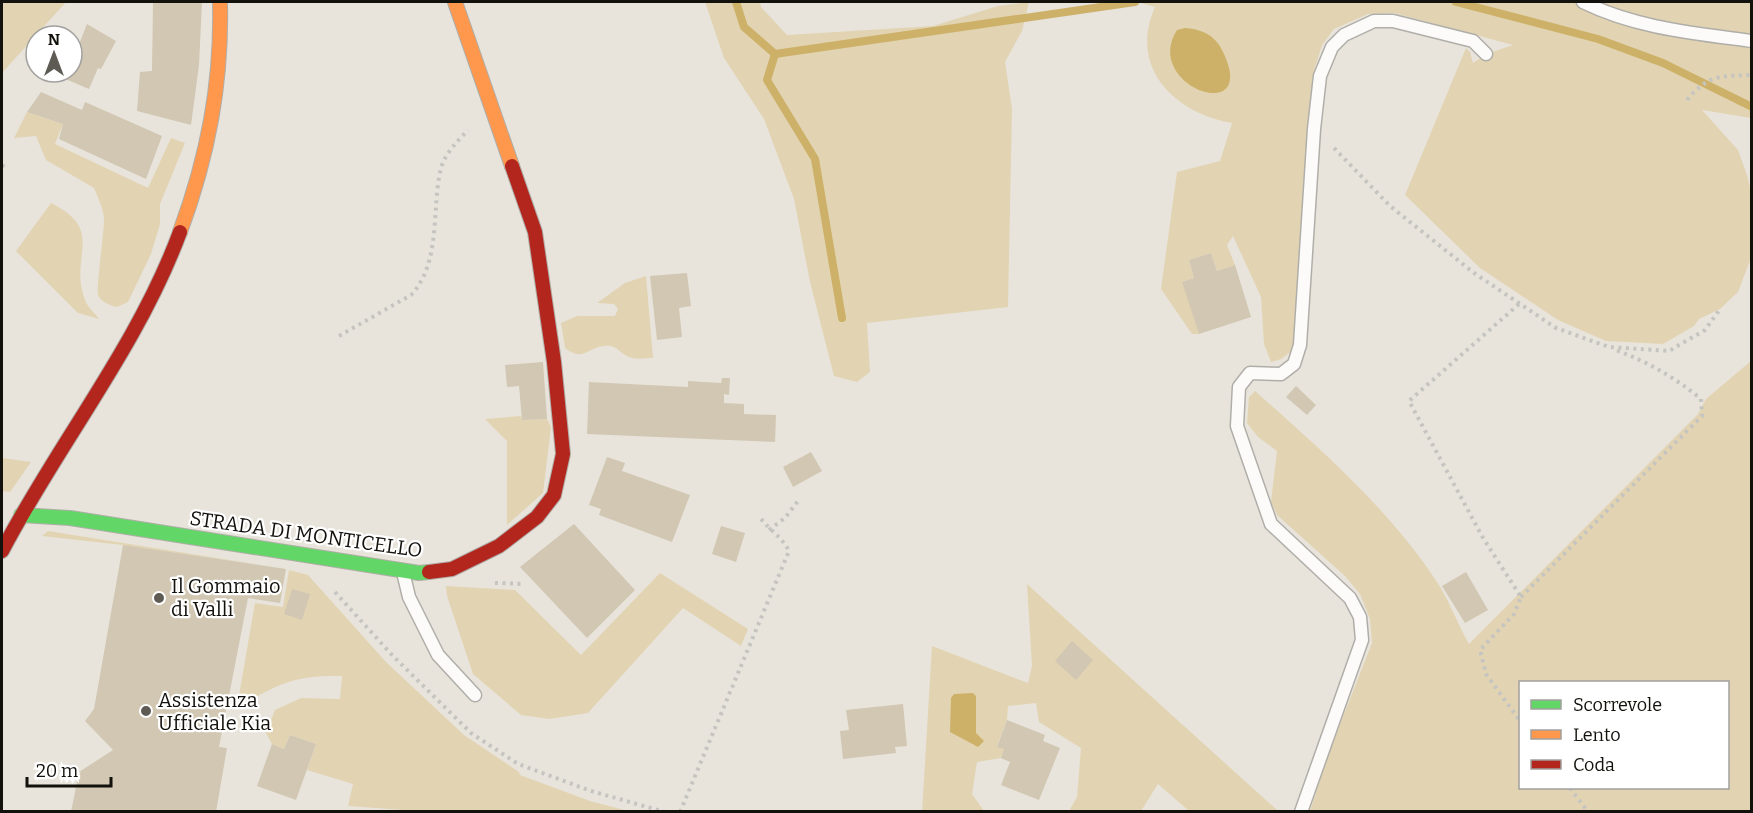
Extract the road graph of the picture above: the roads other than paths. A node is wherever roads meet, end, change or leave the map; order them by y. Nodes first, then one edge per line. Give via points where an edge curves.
1 (220, 2) edge
2 (455, 2) edge
3 (1583, 2) edge
4 (1752, 41) edge
5 (1486, 54) dead end
6 (21, 515) junction
7 (2, 551) edge
8 (403, 571) junction
9 (475, 695) dead end
10 (1301, 812) edge

1 - 6 street via 220,54 212,126 174,247 141,315
2 - 8 street, STRADA DI MONTICELLO via 535,232 563,454 554,495 537,517 499,546 452,569
3 - 4 lane via 1609,15 1655,28
5 - 10 lane via 1473,41 1393,21 1374,21 1344,35 1332,47 1320,76 1314,129 1300,345 1294,364 1281,374 1250,373 1239,387 1237,426 1270,524 1350,597 1360,617 1362,640
6 - 7 street
6 - 8 street, STRADA DI MONTICELLO via 70,518
8 - 9 lane via 409,597 438,655

